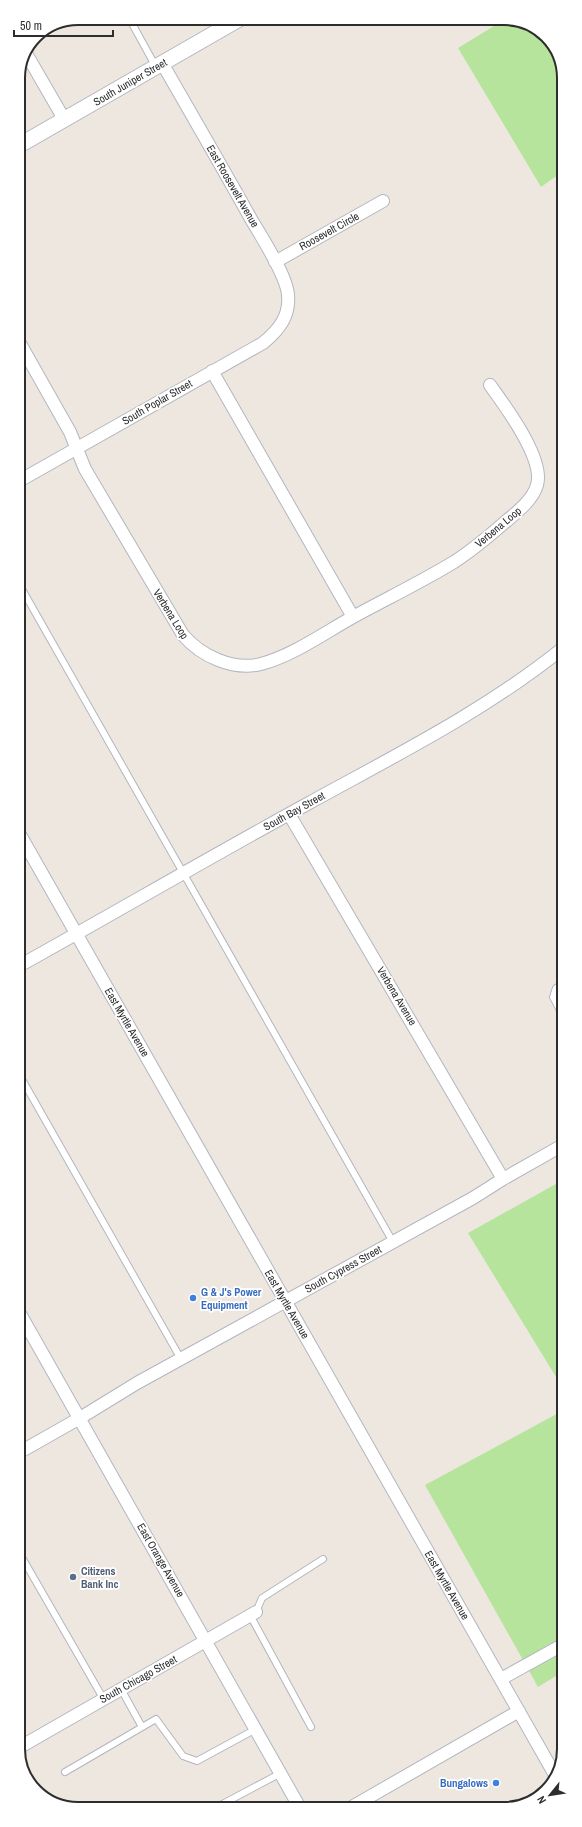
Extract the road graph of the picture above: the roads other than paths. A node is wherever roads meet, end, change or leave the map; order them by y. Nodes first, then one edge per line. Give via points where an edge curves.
1 (133, 25) edge
2 (229, 25) edge
3 (29, 58) edge
4 (159, 65) junction
5 (64, 119) junction
6 (25, 142) edge
7 (383, 201) dead end
8 (275, 262) junction
9 (286, 314) joint
10 (25, 352) edge
11 (212, 371) junction
12 (490, 385) dead end
13 (76, 449) junction
14 (25, 477) edge
15 (25, 595) edge
16 (353, 617) junction
17 (557, 653) edge
18 (289, 814) junction
19 (25, 844) edge
20 (183, 874) junction
21 (76, 934) junction
22 (25, 963) edge
23 (557, 987) edge
24 (557, 1005) edge
25 (25, 1085) edge
26 (557, 1148) edge
27 (503, 1179) junction
28 (393, 1242) junction
29 (285, 1301) junction
30 (25, 1321) edge
31 (181, 1359) junction
32 (80, 1418) junction
33 (25, 1449) edge
34 (323, 1559) dead end
35 (25, 1563) edge
36 (253, 1614) junction
37 (207, 1640) junction
38 (557, 1648) edge
39 (501, 1679) junction
40 (121, 1689) junction
41 (103, 1698) junction
42 (519, 1711) junction
43 (142, 1727) junction
44 (312, 1727) dead end
45 (256, 1729) junction
46 (25, 1744) edge
47 (552, 1771) edge
48 (65, 1772) dead end
49 (281, 1773) junction
50 (226, 1802) edge
51 (297, 1802) edge
52 (360, 1802) edge

1 - 4 lane
2 - 4 street, South Juniper Street
3 - 5 street
4 - 5 street, South Juniper Street
4 - 8 street, East Roosevelt Avenue
5 - 6 street, South Juniper Street
7 - 8 street, Roosevelt Circle
8 - 9 street, East Roosevelt Avenue via 288,291
9 - 11 street, South Poplar Street via 275,333 263,343
10 - 13 street, Verbena Loop via 70,432
11 - 13 street, South Poplar Street
11 - 16 street
12 - 16 street, Verbena Loop via 512,416 537,465 537,484 527,502 496,530 455,561
13 - 14 street, South Poplar Street
13 - 16 street, Verbena Loop via 100,495 183,635 192,646 204,654 216,660 246,666 261,664 290,653
15 - 20 lane
17 - 18 street, South Bay Street via 502,694 461,720
18 - 20 street, South Bay Street
18 - 27 street, Verbena Avenue
19 - 21 street, East Myrtle Avenue
20 - 21 street, South Bay Street
20 - 28 lane
21 - 22 street, South Bay Street
21 - 29 street, East Myrtle Avenue
23 - 24 lane via 553,997
25 - 31 lane
26 - 27 street, South Cypress Street
27 - 28 street, South Cypress Street
28 - 29 street, South Cypress Street
29 - 31 street, South Cypress Street
29 - 39 street, East Myrtle Avenue
30 - 32 street, East Orange Avenue
31 - 32 street, South Cypress Street
32 - 33 street, South Cypress Street
32 - 37 street, East Orange Avenue
34 - 36 lane via 262,1598
35 - 41 lane
36 - 37 street, South Chicago Street
36 - 44 lane
37 - 40 street, South Chicago Street
37 - 45 street, East Orange Avenue
38 - 39 street
39 - 42 street, East Myrtle Avenue
40 - 41 street, South Chicago Street
40 - 43 lane
41 - 46 street, South Chicago Street
42 - 47 street, East Myrtle Avenue
42 - 52 street
43 - 45 lane via 156,1719 183,1756 197,1761
43 - 48 lane
45 - 49 street, East Orange Avenue
49 - 50 lane
49 - 51 street, East Orange Avenue

